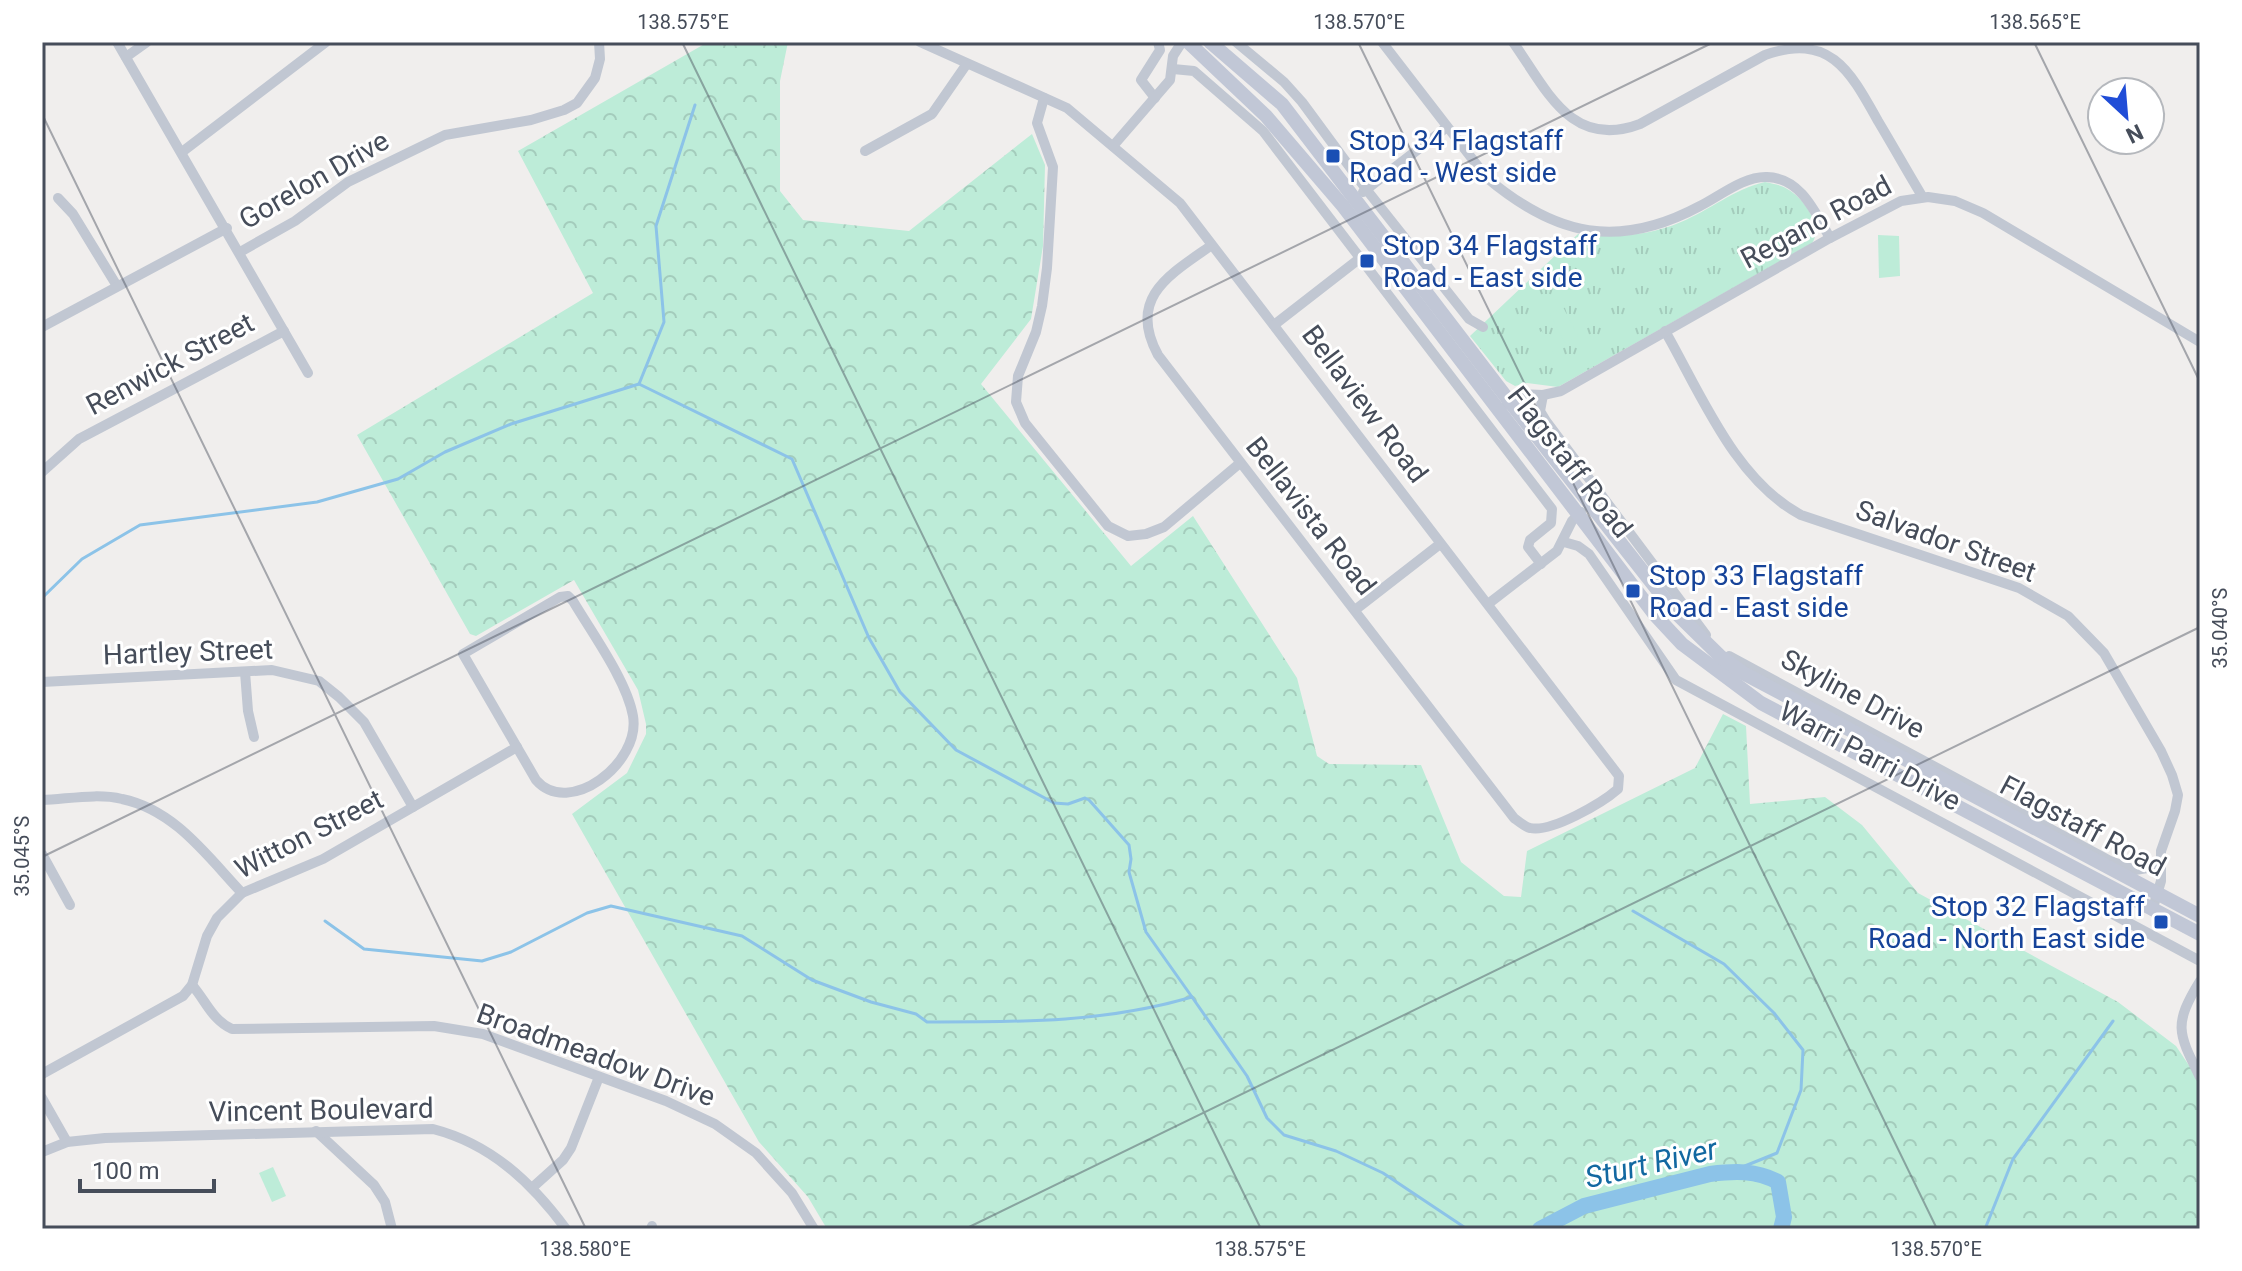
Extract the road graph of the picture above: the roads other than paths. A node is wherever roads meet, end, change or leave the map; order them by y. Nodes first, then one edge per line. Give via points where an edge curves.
1 (117, 42) edge
2 (147, 42) edge
3 (326, 42) edge
4 (599, 42) edge
5 (920, 42) edge
6 (1158, 42) edge
7 (1182, 42) edge
8 (1188, 42) edge
9 (1210, 42) edge
10 (1236, 42) edge
11 (1513, 42) edge
12 (1387, 44) edge
13 (126, 57) junction
14 (966, 65) junction
15 (1173, 69) junction
16 (1044, 98) junction
17 (1155, 98) junction
18 (1447, 127) junction
19 (1113, 146) junction
20 (865, 151) dead end
21 (182, 152) junction
22 (1922, 196) junction
23 (1355, 197) junction
24 (58, 198) dead end
25 (227, 228) junction
26 (1830, 238) junction
27 (1212, 245) junction
28 (240, 252) junction
29 (1359, 259) junction
30 (117, 286) junction
31 (1274, 325) junction
32 (42, 327) edge
33 (1483, 327) dead end
34 (284, 331) junction
35 (1665, 331) junction
36 (2200, 342) edge
37 (308, 373) dead end
38 (1543, 395) junction
39 (1504, 407) junction
40 (1240, 463) junction
41 (42, 472) edge
42 (1590, 505) junction
43 (1578, 515) junction
44 (1564, 542) junction
45 (1440, 544) junction
46 (1541, 564) junction
47 (1488, 604) junction
48 (1355, 610) junction
49 (245, 672) junction
50 (42, 682) edge
51 (254, 737) dead end
52 (517, 747) junction
53 (42, 800) edge
54 (413, 807) junction
55 (1514, 818) joint
56 (42, 854) edge
57 (2160, 866) junction
58 (242, 893) junction
59 (2157, 895) junction
60 (70, 905) dead end
61 (2152, 911) junction
62 (2200, 916) edge
63 (2200, 934) edge
64 (2200, 961) edge
65 (2200, 981) edge
66 (192, 985) junction
67 (42, 1074) edge
68 (599, 1077) junction
69 (2200, 1077) edge
70 (42, 1098) edge
71 (316, 1131) junction
72 (67, 1142) junction
73 (42, 1152) edge
74 (533, 1187) junction
75 (392, 1229) edge
76 (566, 1229) edge
77 (814, 1229) edge

1 - 13 street
2 - 13 street
3 - 21 street
4 - 28 street, Gorelon Drive via 595,78 577,103 531,120 445,135 348,182
5 - 14 street, Bellaview Road
6 - 17 street via 1160,50 1141,80
7 - 15 street via 1173,56
8 - 23 main road, Flagstaff Road
9 - 23 main road, Flagstaff Road via 1282,104
10 - 23 street via 1302,102
11 - 22 street via 1571,119 1604,132 1640,124 1787,47 1827,54 1845,66 1858,85
12 - 18 street
13 - 21 street
14 - 16 street, Bellaview Road
14 - 20 street via 932,114
15 - 17 street
15 - 29 street, Flagstaff Road via 1194,71 1263,131
16 - 19 street, Bellaview Road via 1067,108
16 - 40 street via 1037,123 1053,167 1042,306 1018,376 1016,402 1025,423 1108,526 1128,536 1164,527
17 - 19 street
18 - 23 street
18 - 26 street via 1507,195 1567,227 1650,227 1678,218 1750,179 1767,177 1806,197
19 - 27 street, Bellaview Road via 1180,203
21 - 25 street
22 - 26 street, Regano Road via 1901,201
22 - 36 street, Regano Road via 1955,201 1983,213
23 - 33 street via 1469,319
23 - 39 main road, Flagstaff Road
24 - 30 street
25 - 28 street
25 - 30 street
26 - 35 street, Regano Road
27 - 31 street, Bellaview Road
27 - 40 street, Bellavista Road via 1169,276 1145,315 1158,355
28 - 34 street
29 - 31 street
29 - 46 street, Flagstaff Road via 1552,509 1551,523 1528,547
30 - 32 street
31 - 45 street, Bellaview Road
34 - 37 street
34 - 41 street, Renwick Street via 79,439
35 - 38 street, Regano Road via 1561,391
35 - 57 street, Salvador Street via 1732,449 1768,494 1787,508 2019,588 2085,632 2104,653 2172,775 2178,795
38 - 39 street, Regano Road via 1520,394
38 - 57 street, Skyline Drive via 1540,411 1546,421 1712,643 2110,861 2135,870
39 - 42 main road, Flagstaff Road
39 - 43 main road, Flagstaff Road
40 - 48 street, Bellavista Road
42 - 43 street
42 - 59 main road, Flagstaff Road via 1674,611 1743,673
43 - 44 street
43 - 61 main road, Flagstaff Road via 1682,644 1761,703
44 - 46 street
44 - 64 street, Warri Parri Drive via 1589,554 1676,680
45 - 47 street, Bellaview Road
45 - 48 street
46 - 47 street
47 - 55 street, Bellaview Road via 1619,776 1618,789 1608,798 1548,828 1529,828
48 - 55 street, Bellavista Road
49 - 50 street, Hartley Street
49 - 51 street
49 - 54 street, Hartley Street via 293,673 319,681 339,697 364,722
52 - 52 street via 542,787 561,795 615,769 631,743 634,728 627,694 568,596 463,654
52 - 54 street, Witton Street
53 - 58 street via 106,797 146,806 181,828
54 - 58 street, Witton Street via 323,859
56 - 60 street
57 - 59 street, Salvador Street
58 - 66 street, Witton Street via 207,936
59 - 61 street, Salvador Street
59 - 62 main road, Flagstaff Road
61 - 63 main road, Flagstaff Road
65 - 69 street via 2180,1023
66 - 67 street via 183,996
66 - 68 street, Broadmeadow Drive via 220,1024 232,1029 446,1027 483,1034
68 - 74 street via 571,1148
68 - 77 street, Broadmeadow Drive via 666,1101 726,1131 756,1153 792,1193
70 - 72 street
71 - 72 street, Vincent Boulevard
71 - 74 street, Vincent Boulevard via 433,1129 458,1135 481,1146
71 - 75 street via 374,1185
72 - 73 street, Vincent Boulevard
74 - 76 street, Vincent Boulevard

